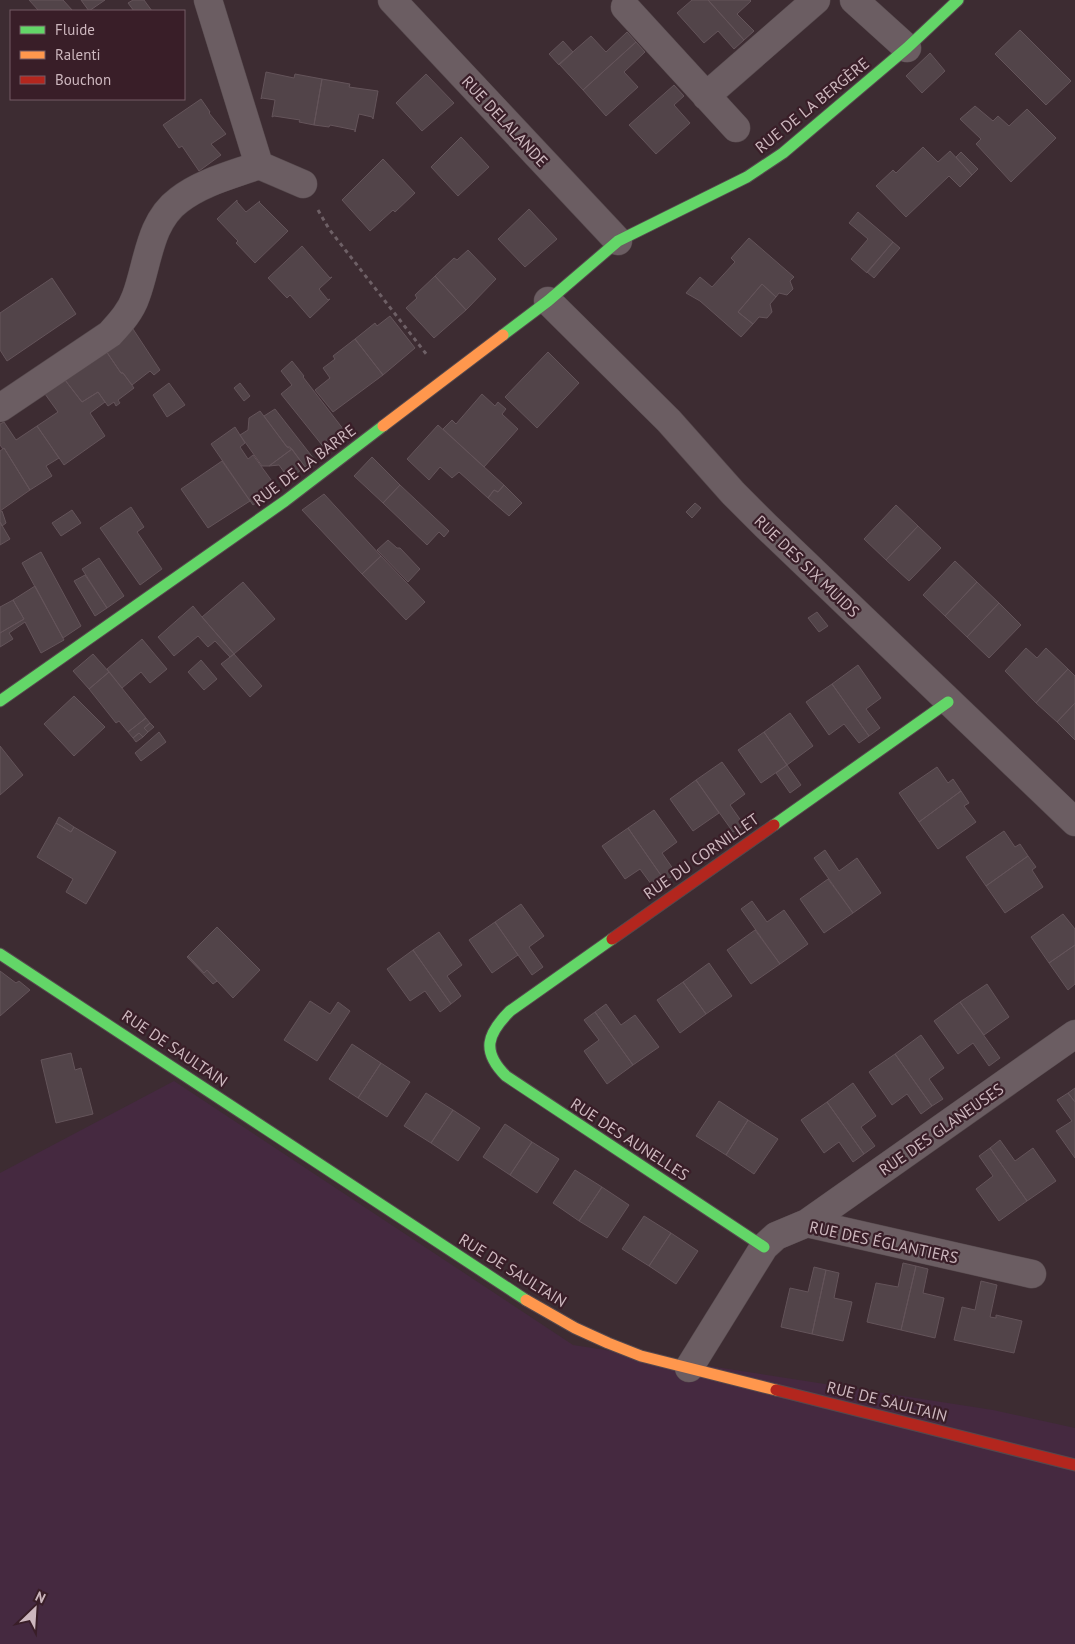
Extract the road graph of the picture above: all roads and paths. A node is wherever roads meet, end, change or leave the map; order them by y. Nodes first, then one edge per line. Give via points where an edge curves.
1 (208, 0) edge
2 (392, 0) edge
3 (816, 0) edge
4 (854, 0) edge
5 (958, 0) edge
6 (625, 7) dead end
7 (907, 48) junction
8 (706, 96) junction
9 (736, 128) dead end
10 (259, 165) junction
11 (303, 184) joint
12 (618, 241) junction
13 (548, 301) junction
14 (446, 378) junction
15 (0, 408) edge
16 (0, 702) edge
17 (948, 702) junction
18 (1075, 822) edge
19 (0, 954) edge
20 (1075, 1034) edge
21 (488, 1049) joint
22 (806, 1223) junction
23 (764, 1247) junction
24 (1032, 1274) dead end
25 (689, 1368) junction
26 (1075, 1465) edge

1 - 10 street
2 - 12 street, RUE DELALANDE
3 - 8 street
4 - 7 street
5 - 7 street, RUE DE LA BERGÈRE
6 - 8 street
7 - 12 street, RUE DE LA BERGÈRE via 766,165
8 - 9 street
10 - 11 street
10 - 15 street via 202,186 172,206 159,224 136,297 121,322 110,334
11 - 14 path via 329,229
12 - 13 street, RUE DE LA BARRE
13 - 14 street, RUE DE LA BARRE
13 - 17 street, RUE DES SIX MUIDS via 669,421 733,493
14 - 16 street, RUE DE LA BARRE via 285,501
17 - 18 street, RUE DES SIX MUIDS
17 - 21 street, RUE DU CORNILLET via 510,1011 495,1028
19 - 25 street, RUE DE SAULTAIN via 527,1300 623,1350
20 - 22 street, RUE DES GLANEUSES
21 - 23 street, RUE DES AUNELLES via 497,1069 506,1076
22 - 23 street, RUE DES ÉGLANTIERS via 776,1236
22 - 24 street, RUE DES ÉGLANTIERS
23 - 25 street, RUE DES ÉGLANTIERS
25 - 26 street, RUE DE SAULTAIN

